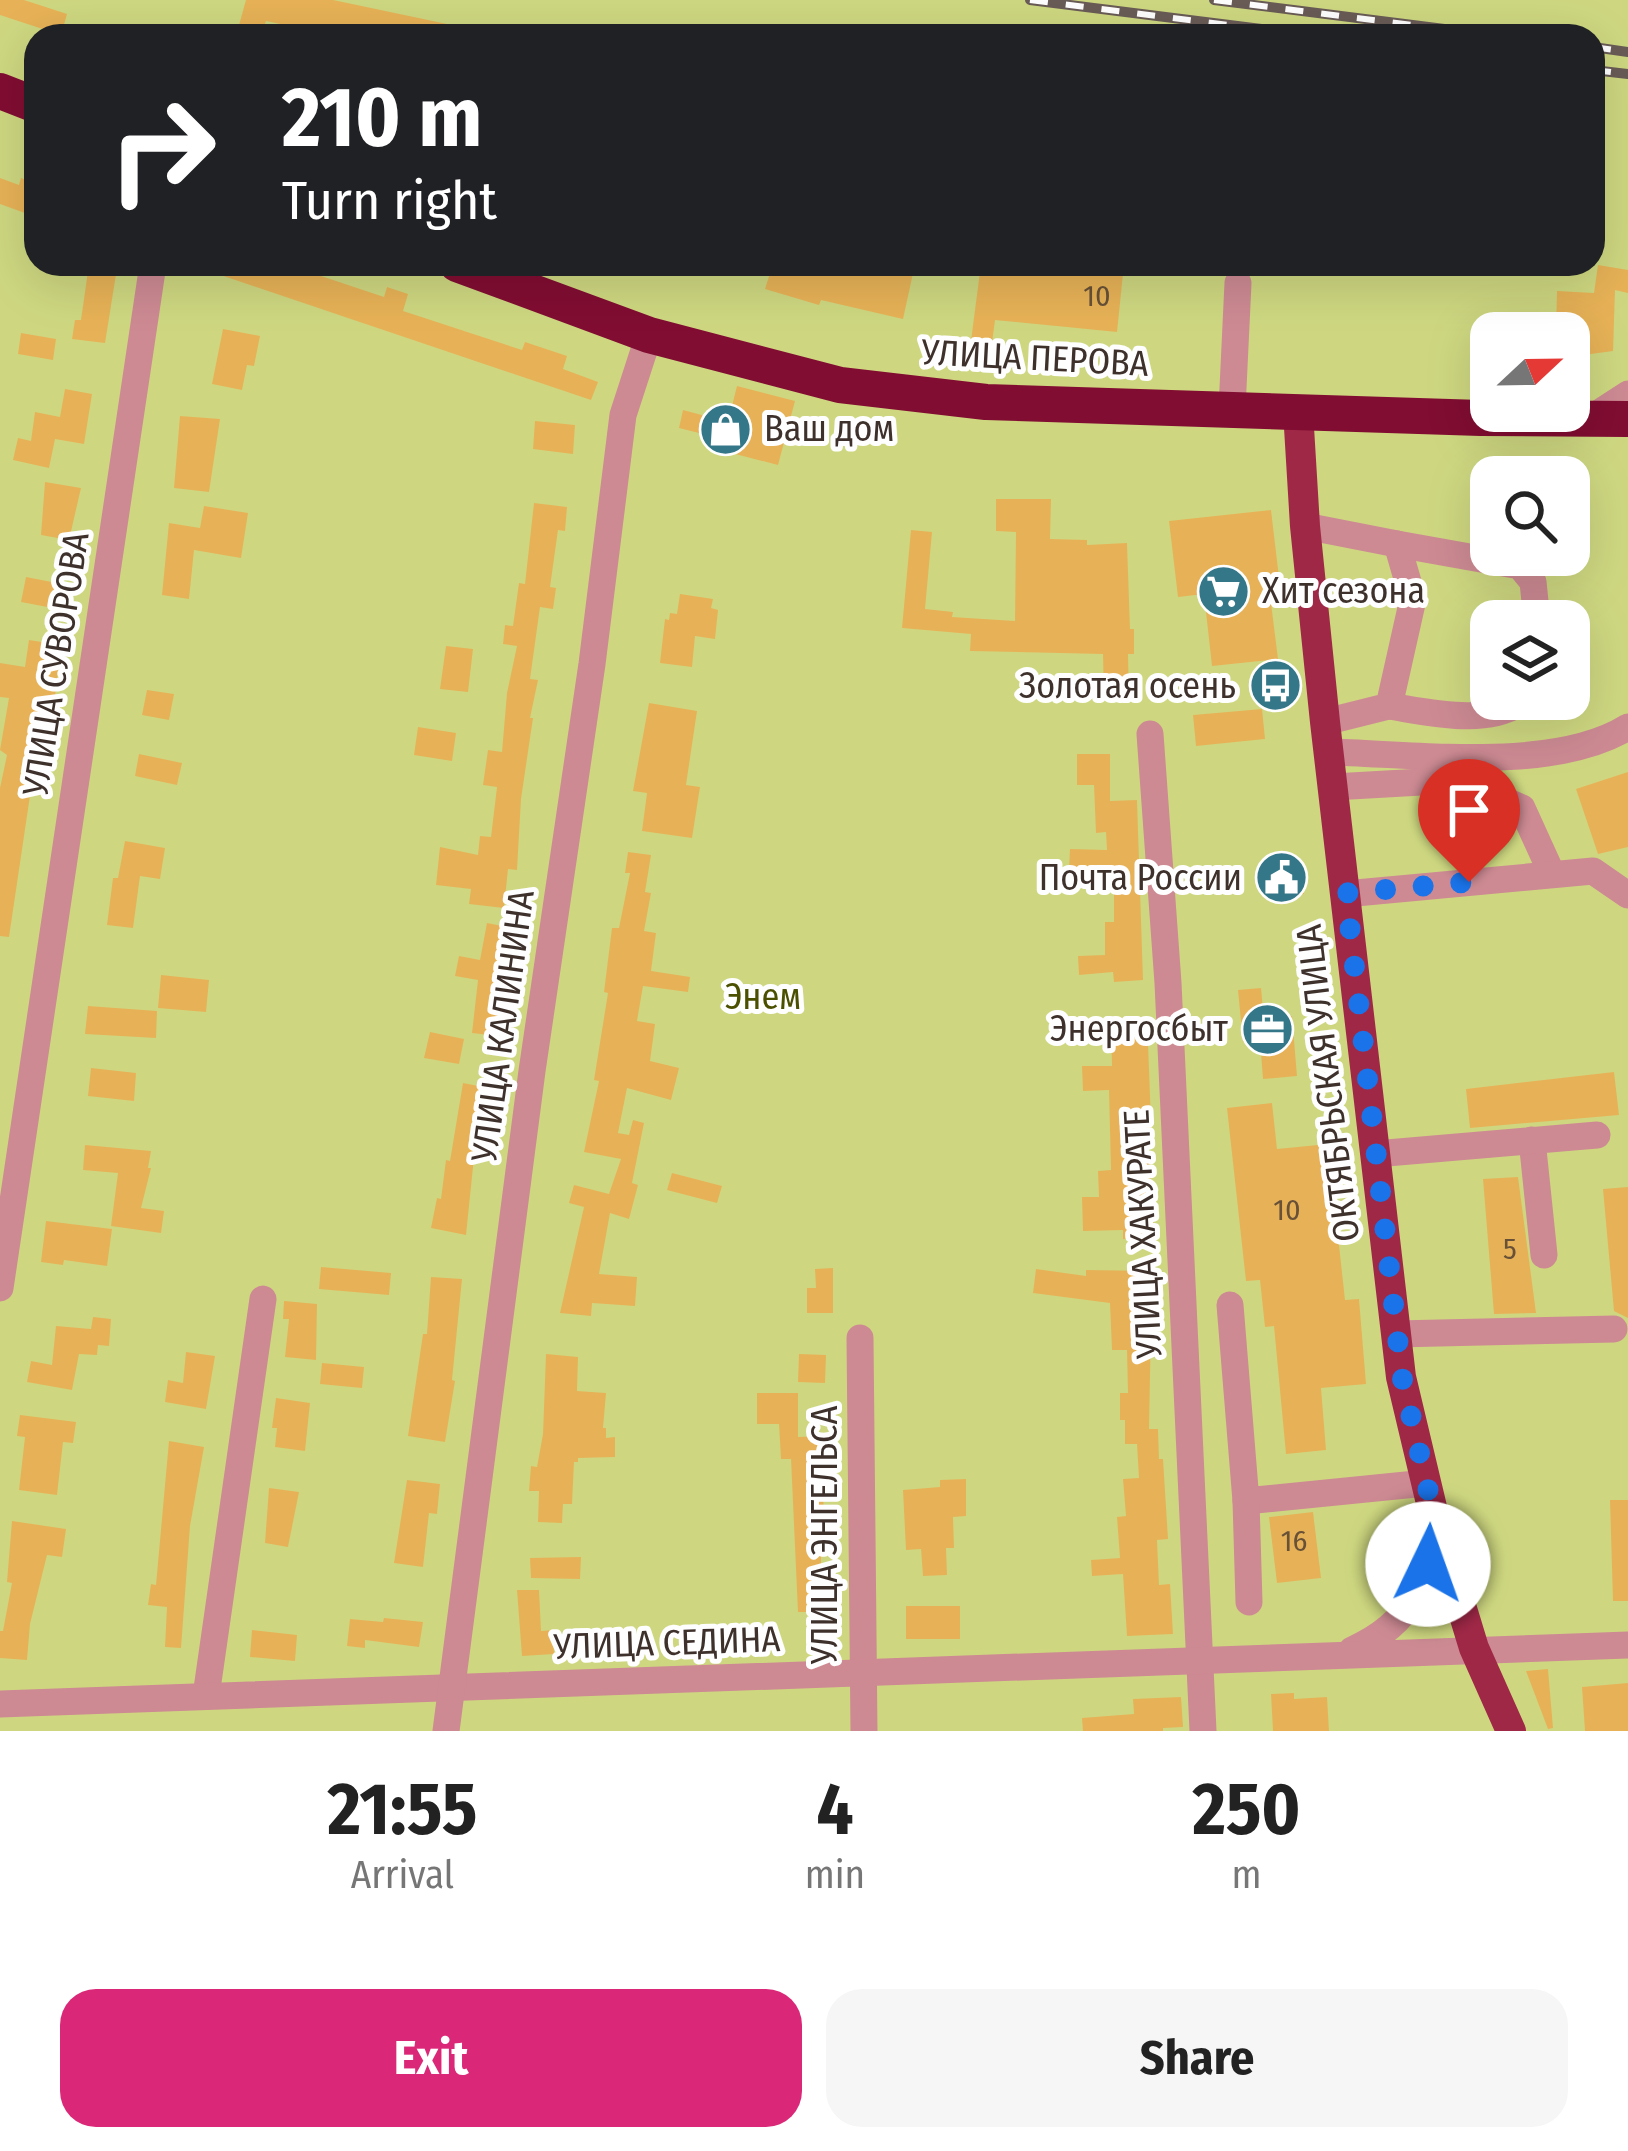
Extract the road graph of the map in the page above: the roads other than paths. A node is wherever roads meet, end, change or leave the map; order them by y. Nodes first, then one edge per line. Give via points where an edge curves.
1 (151, 276) edge
2 (489, 276) edge
3 (1238, 283) dead end
4 (649, 335) junction
5 (1628, 394) edge
6 (1232, 409) junction
7 (1298, 411) junction
8 (1591, 418) junction
9 (1628, 419) edge
10 (1305, 526) junction
11 (1397, 544) junction
12 (1535, 600) edge
13 (1389, 706) junction
14 (1470, 715) edge
15 (1628, 727) edge
16 (1150, 734) dead end
17 (1327, 737) junction
18 (1333, 787) junction
19 (1552, 874) junction
20 (1346, 893) junction
21 (1628, 895) edge
22 (1598, 1135) dead end
23 (1532, 1140) junction
24 (1376, 1154) junction
25 (1544, 1255) dead end
26 (0, 1288) edge
27 (263, 1299) dead end
28 (1230, 1305) dead end
29 (1614, 1329) dead end
30 (1396, 1334) junction
31 (860, 1338) dead end
32 (1426, 1483) junction
33 (1246, 1501) junction
34 (1435, 1520) junction
35 (1249, 1602) dead end
36 (1628, 1646) edge
37 (1474, 1648) junction
38 (1337, 1657) junction
39 (1200, 1663) junction
40 (862, 1673) junction
41 (452, 1685) junction
42 (206, 1696) junction
43 (0, 1704) edge
44 (446, 1731) edge
45 (864, 1731) edge
46 (1203, 1731) edge
47 (1511, 1731) edge

1 - 26 street, УЛИЦА СУВОРОВА
2 - 4 highway, УЛИЦА ПЕРОВА
3 - 6 street
4 - 6 highway, УЛИЦА ПЕРОВА via 840,385 986,402
4 - 41 street, УЛИЦА КАЛИНИНА via 623,416
5 - 8 street
6 - 7 highway, УЛИЦА ПЕРОВА
7 - 8 highway, УЛИЦА ПЕРОВА
7 - 10 main road, ОКТЯБРЬСКАЯ УЛИЦА
8 - 9 highway, УЛИЦА ПЕРОВА
10 - 11 street
10 - 17 main road, ОКТЯБРЬСКАЯ УЛИЦА
11 - 12 street via 1520,566 1534,582
11 - 13 street via 1413,599
13 - 14 street
13 - 17 street
15 - 17 street via 1603,742 1523,757
16 - 39 street, УЛИЦА ХАКУРАТЕ
17 - 18 main road, ОКТЯБРЬСКАЯ УЛИЦА
18 - 19 street via 1457,780 1522,808
18 - 20 main road, ОКТЯБРЬСКАЯ УЛИЦА
19 - 20 street
19 - 21 street via 1593,871
20 - 24 main road, ОКТЯБРЬСКАЯ УЛИЦА
22 - 23 street
23 - 24 street
23 - 25 street
24 - 30 main road, ОКТЯБРЬСКАЯ УЛИЦА
27 - 42 street
28 - 33 street
29 - 30 street
30 - 32 main road, ОКТЯБРЬСКАЯ УЛИЦА
31 - 40 street, УЛИЦА ЭНГЕЛЬСА
32 - 33 street
32 - 34 main road, ОКТЯБРЬСКАЯ УЛИЦА
33 - 35 street
34 - 37 main road, ОКТЯБРЬСКАЯ УЛИЦА
34 - 38 street, УЛИЦА СЕДИНА via 1424,1576 1403,1617
36 - 37 street, УЛИЦА СЕДИНА
37 - 38 street, УЛИЦА СЕДИНА
37 - 47 main road, ОКТЯБРЬСКАЯ УЛИЦА
38 - 39 street, УЛИЦА СЕДИНА
39 - 40 street, УЛИЦА СЕДИНА
39 - 46 street, УЛИЦА ХАКУРАТЕ
40 - 41 street, УЛИЦА СЕДИНА
40 - 45 street, УЛИЦА ЭНГЕЛЬСА
41 - 42 street, УЛИЦА СЕДИНА
41 - 44 street, УЛИЦА КАЛИНИНА
42 - 43 street, УЛИЦА СЕДИНА

